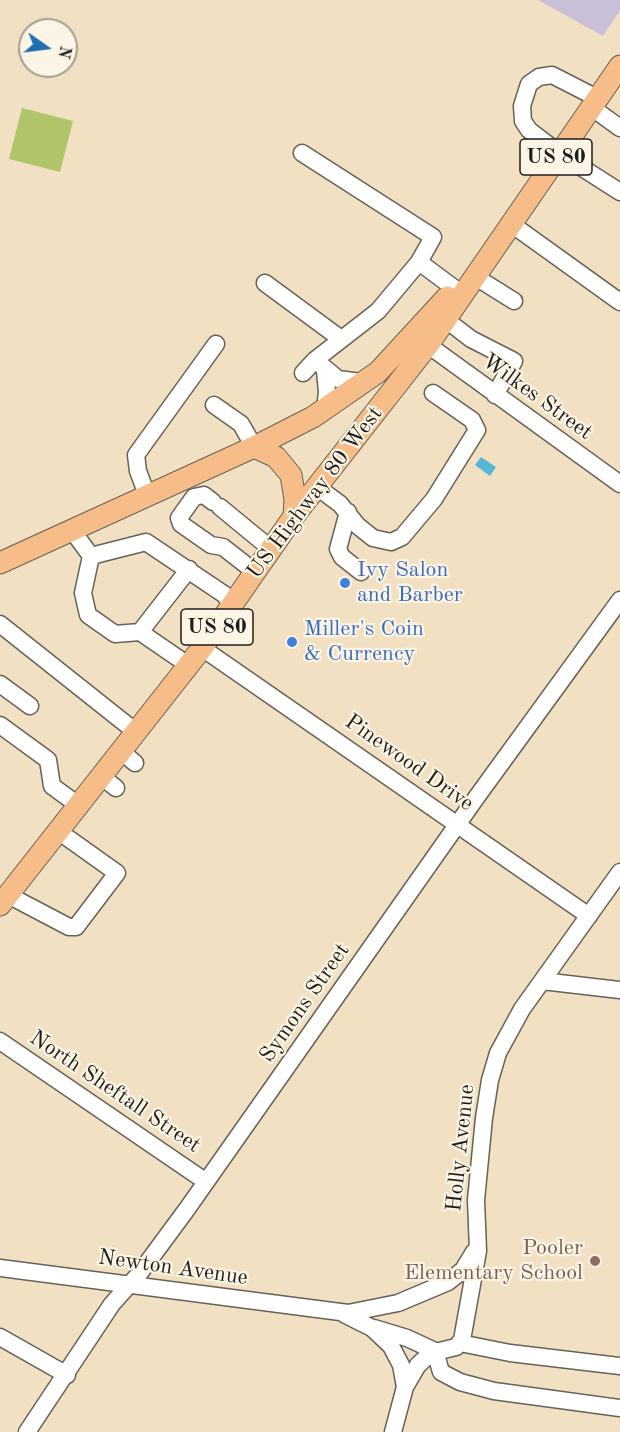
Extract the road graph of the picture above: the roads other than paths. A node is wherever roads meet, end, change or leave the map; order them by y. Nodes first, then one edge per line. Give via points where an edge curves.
1 (620, 66) edge
2 (594, 102) junction
3 (620, 128) edge
4 (302, 153) dead end
5 (559, 153) junction
6 (620, 192) edge
7 (510, 223) junction
8 (493, 248) junction
9 (419, 262) junction
10 (474, 276) junction
11 (265, 283) dead end
12 (459, 291) junction
13 (514, 301) dead end
14 (620, 302) edge
15 (445, 319) junction
16 (341, 339) junction
17 (216, 345) dead end
18 (428, 345) junction
19 (320, 365) junction
20 (303, 373) dead end
21 (361, 382) junction
22 (433, 393) dead end
23 (495, 395) junction
24 (214, 405) dead end
25 (325, 409) junction
26 (254, 447) junction
27 (620, 484) edge
28 (317, 487) junction
29 (147, 495) junction
30 (348, 512) junction
31 (294, 516) junction
32 (239, 524) junction
33 (71, 529) junction
34 (223, 547) junction
35 (271, 549) junction
36 (92, 556) junction
37 (0, 563) edge
38 (189, 569) junction
39 (255, 572) junction
40 (361, 572) dead end
41 (620, 600) edge
42 (231, 606) junction
43 (0, 624) edge
44 (140, 632) junction
45 (202, 648) junction
46 (188, 665) junction
47 (0, 684) edge
48 (30, 706) dead end
49 (0, 725) edge
50 (136, 732) junction
51 (78, 805) junction
52 (458, 825) junction
53 (58, 831) junction
54 (620, 872) edge
55 (4, 900) edge
56 (589, 916) junction
57 (542, 981) junction
58 (620, 990) edge
59 (0, 1041) edge
60 (206, 1181) junction
61 (477, 1227) junction
62 (0, 1268) edge
63 (129, 1284) junction
64 (340, 1313) junction
65 (372, 1328) junction
66 (0, 1337) edge
67 (460, 1343) junction
68 (435, 1351) junction
69 (620, 1366) edge
70 (67, 1375) junction
71 (405, 1387) junction
72 (620, 1408) edge
73 (27, 1432) edge
74 (393, 1432) edge

1 - 2 main road, US Highway 80 West / US 80
2 - 3 street
2 - 5 main road, US Highway 80 West / US 80
2 - 5 street via 552,75 529,84 522,106 523,121
4 - 9 street via 433,237
5 - 6 street
5 - 7 main road, US Highway 80 West / US 80
7 - 8 main road, US Highway 80 West / US 80
7 - 14 street
8 - 10 main road, US Highway 80 West / US 80
8 - 12 main road, US Highway 80 West / US 80
9 - 12 street
9 - 16 street via 378,311
10 - 12 main road, US Highway 80 West / US 80
10 - 13 street
11 - 16 street
12 - 15 main road, US Highway 80 West / US 80
12 - 21 main road, US Highway 80 West / US 80 via 378,372
15 - 18 main road, US Highway 80 West / US 80
15 - 23 street via 471,339 514,361
16 - 19 street
17 - 29 street via 136,455
18 - 23 street, Wilkes Street
18 - 28 main road, US Highway 80 West / US 80
19 - 20 street
19 - 21 street via 342,380
19 - 25 street via 327,392
21 - 25 main road, US Highway 80 West / US 80
22 - 30 street via 472,420 477,430 421,517 402,537 391,542 365,532
23 - 27 street, Wilkes Street
24 - 26 street via 245,428
25 - 26 main road, US Highway 80 West / US 80
26 - 29 main road, US Highway 80 West / US 80
26 - 31 main road via 276,458 291,475
28 - 30 street
28 - 31 main road, US Highway 80 West / US 80
29 - 33 main road, US Highway 80 West / US 80
30 - 40 street via 338,549
31 - 35 main road, US Highway 80 West / US 80
32 - 34 street
32 - 34 street via 204,495 194,497 179,518 181,524 211,545
32 - 35 street
33 - 36 street
33 - 37 main road, US Highway 80 West / US 80
34 - 39 street
35 - 39 main road, US Highway 80 West / US 80
36 - 38 street via 146,542
36 - 44 street via 83,593 88,615 115,634
38 - 42 street via 225,595
38 - 44 street
39 - 42 main road, US Highway 80 West / US 80
41 - 52 street, Symons Street
42 - 45 main road, US Highway 80 West / US 80
43 - 50 street
44 - 46 street
45 - 46 main road, US Highway 80 West / US 80
45 - 52 street, Pinewood Drive
46 - 50 main road, US Highway 80 West / US 80
47 - 48 street
49 - 51 street via 48,760 52,786
50 - 51 main road, US Highway 80 West / US 80 via 128,757 109,782
51 - 53 main road, US Highway 80 West / US 80
52 - 56 street, Pinewood Drive
52 - 60 street, Symons Street
53 - 55 main road, US Highway 80 West / US 80
53 - 55 street via 117,873 76,927
54 - 56 street, Holly Avenue
56 - 57 street, Holly Avenue
57 - 58 street
57 - 61 street, Holly Avenue via 511,1026 492,1071 479,1168
59 - 60 street, North Sheftall Street
60 - 63 street, Symons Street
61 - 64 street, Newton Avenue via 473,1255 464,1270 452,1279 398,1303
61 - 67 street, Holly Avenue via 477,1259
62 - 63 street, Newton Avenue
63 - 64 street, Newton Avenue
63 - 70 street, Symons Street
64 - 65 street, Newton Avenue
65 - 68 street, Newton Avenue via 401,1335
65 - 71 street, Newton Avenue via 394,1349
66 - 70 street
67 - 68 street
67 - 69 street
68 - 71 street via 418,1365
68 - 72 street via 441,1372 460,1382 494,1391
70 - 73 street, Symons Street
71 - 74 street

